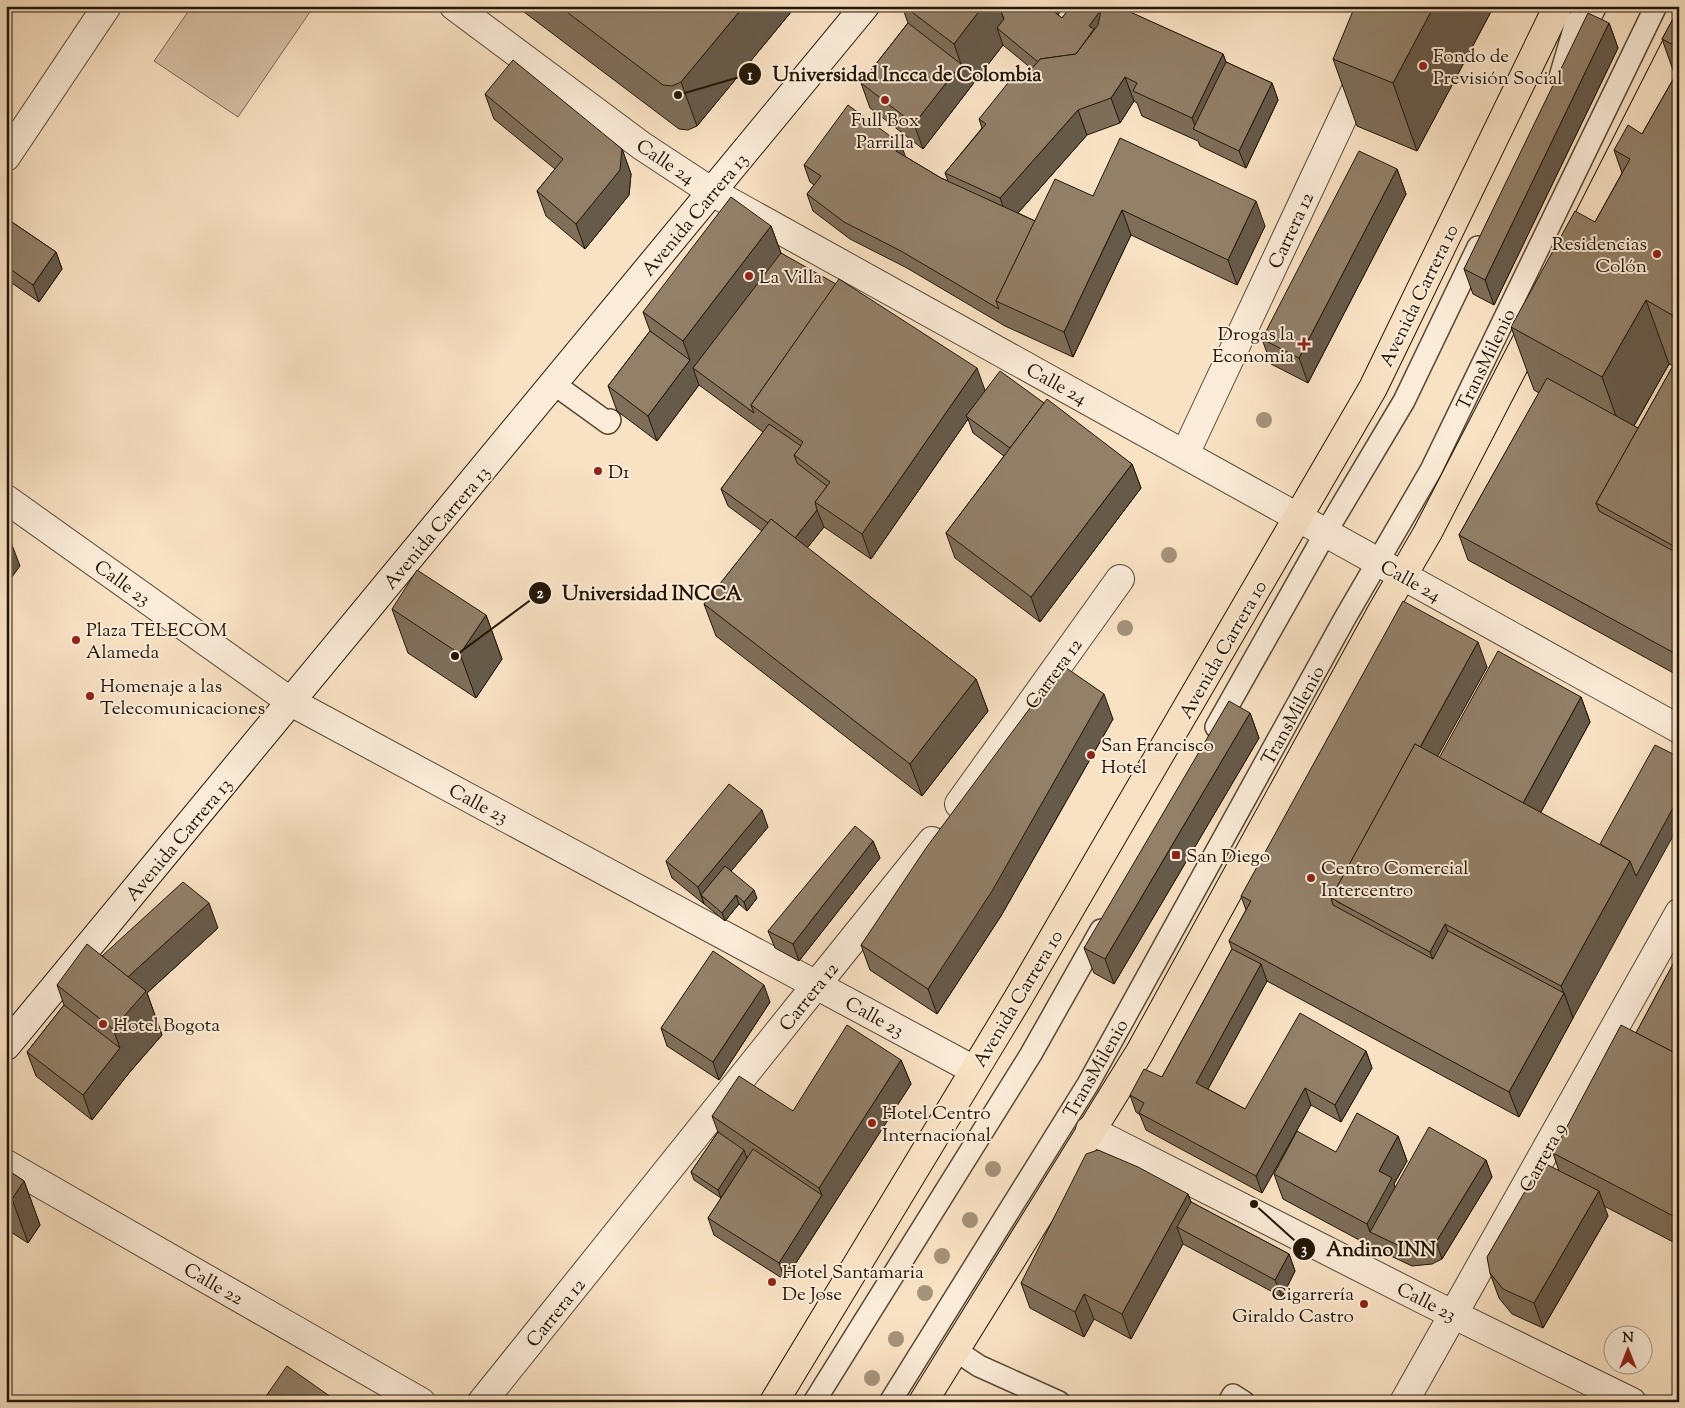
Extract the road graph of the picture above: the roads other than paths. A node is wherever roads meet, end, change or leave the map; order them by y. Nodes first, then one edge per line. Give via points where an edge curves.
1 (107, 6) edge
2 (454, 6) edge
3 (865, 6) edge
4 (1395, 6) edge
5 (1558, 6) edge
6 (1581, 6) edge
7 (1596, 6) edge
8 (1656, 6) edge
9 (1679, 40) edge
10 (6, 157) edge
11 (712, 192) junction
12 (1486, 230) edge
13 (1562, 271) edge
14 (1548, 298) edge
15 (554, 384) junction
16 (610, 420) dead end
17 (1185, 454) junction
18 (6, 499) edge
19 (1299, 518) junction
20 (1326, 532) junction
21 (1378, 562) junction
22 (1403, 576) junction
23 (1120, 579) dead end
24 (291, 702) junction
25 (1679, 729) edge
26 (1208, 740) edge
27 (1111, 912) edge
28 (1679, 913) edge
29 (818, 984) junction
30 (6, 1046) edge
31 (974, 1070) junction
32 (1090, 1130) junction
33 (6, 1164) edge
34 (1453, 1314) junction
35 (955, 1350) junction
36 (421, 1402) edge
37 (482, 1402) edge
38 (774, 1402) edge
39 (814, 1402) edge
40 (890, 1402) edge
41 (923, 1402) edge
42 (1059, 1402) edge
43 (1229, 1402) edge
44 (1244, 1402) edge
45 (1404, 1402) edge
46 (1632, 1402) edge

1 - 10 street
2 - 11 street, Calle 24 via 642,146
3 - 11 street, Avenida Carrera 13
4 - 17 street, Carrera 12
5 - 19 main road, Avenida Carrera 10 via 1373,388
6 - 7 lane via 1556,86
8 - 21 lane, TransMilenio via 1431,470
9 - 13 main road
11 - 15 street, Avenida Carrera 13
11 - 17 street, Calle 24
12 - 20 lane via 1404,401
14 - 22 main road
15 - 16 lane via 608,423
15 - 24 street, Avenida Carrera 13
17 - 19 street, Calle 24
18 - 24 street, Calle 23
19 - 20 street, Calle 24
19 - 31 main road, Avenida Carrera 10
20 - 21 street, Calle 24
20 - 26 lane
21 - 22 street, Calle 24
21 - 40 lane, TransMilenio via 1088,1084
22 - 25 street, Calle 24
22 - 32 main road via 1140,1052
23 - 29 street, Carrera 12 via 917,863
24 - 29 street, Calle 23
24 - 30 street, Avenida Carrera 13
27 - 39 lane via 1039,1040
28 - 34 street, Carrera 9 via 1590,1092
29 - 31 street, Calle 23
29 - 37 street, Carrera 12
31 - 38 main road, Avenida Carrera 10
32 - 34 street, Calle 23
32 - 35 main road
33 - 36 street, Calle 22
34 - 45 street, Carrera 9
34 - 46 street, Calle 23
35 - 41 main road
35 - 42 lane via 979,1366
43 - 44 lane via 1232,1396

